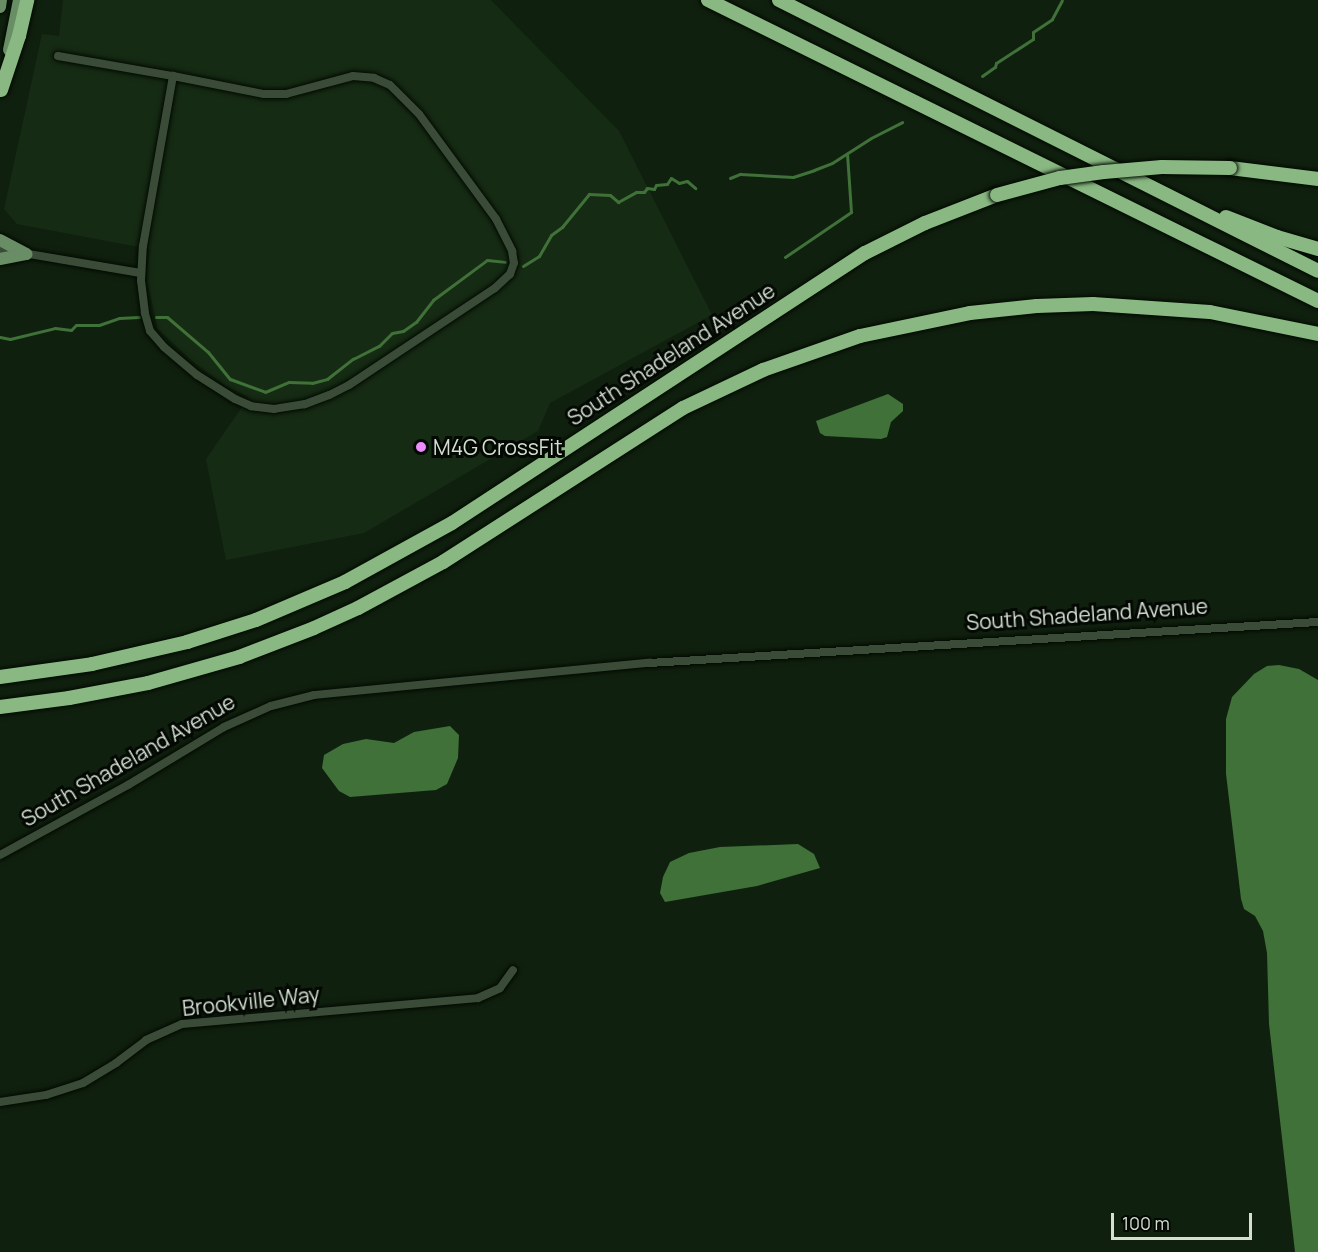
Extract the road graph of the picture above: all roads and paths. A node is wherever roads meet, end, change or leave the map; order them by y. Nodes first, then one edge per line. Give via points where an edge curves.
1 (2, 0) edge
2 (19, 0) edge
3 (27, 0) edge
4 (708, 0) edge
5 (779, 0) edge
6 (0, 7) edge
7 (58, 56) dead end
8 (173, 76) junction
9 (1, 93) edge
10 (1318, 179) edge
11 (1168, 195) junction
12 (0, 240) edge
13 (0, 249) edge
14 (1318, 249) edge
15 (26, 254) junction
16 (0, 259) edge
17 (1318, 271) edge
18 (141, 273) junction
19 (1318, 301) edge
20 (1318, 334) edge
21 (1318, 622) edge
22 (0, 677) edge
23 (0, 706) edge
24 (0, 855) edge
25 (513, 970) dead end
26 (0, 1102) edge

1 - 6 main road
2 - 9 main road
3 - 9 highway
4 - 19 highway
5 - 11 highway
7 - 8 street
8 - 18 street
8 - 18 street via 271,95 346,77 371,78 393,87 419,114 496,219 512,250 513,267 502,283 349,385 317,400 279,408 251,406 235,399 197,375 161,344 147,323
10 - 22 highway, South Shadeland Avenue, bridge via 1230,168 1162,167 1104,172 1060,178 997,195 925,222 865,253 441,530 345,582 256,620 178,645 86,666
11 - 14 highway
11 - 17 highway
12 - 15 main road
13 - 15 street
15 - 16 main road
15 - 18 street
20 - 23 highway, South Shadeland Avenue via 1210,312 1094,304 970,313 860,336 772,366 683,408 443,562 314,628 239,657 148,683
21 - 24 street, South Shadeland Avenue via 649,663 314,696 271,706 224,727
25 - 26 street, Brookville Way via 500,988 478,998 183,1024 146,1040 82,1083 38,1097

